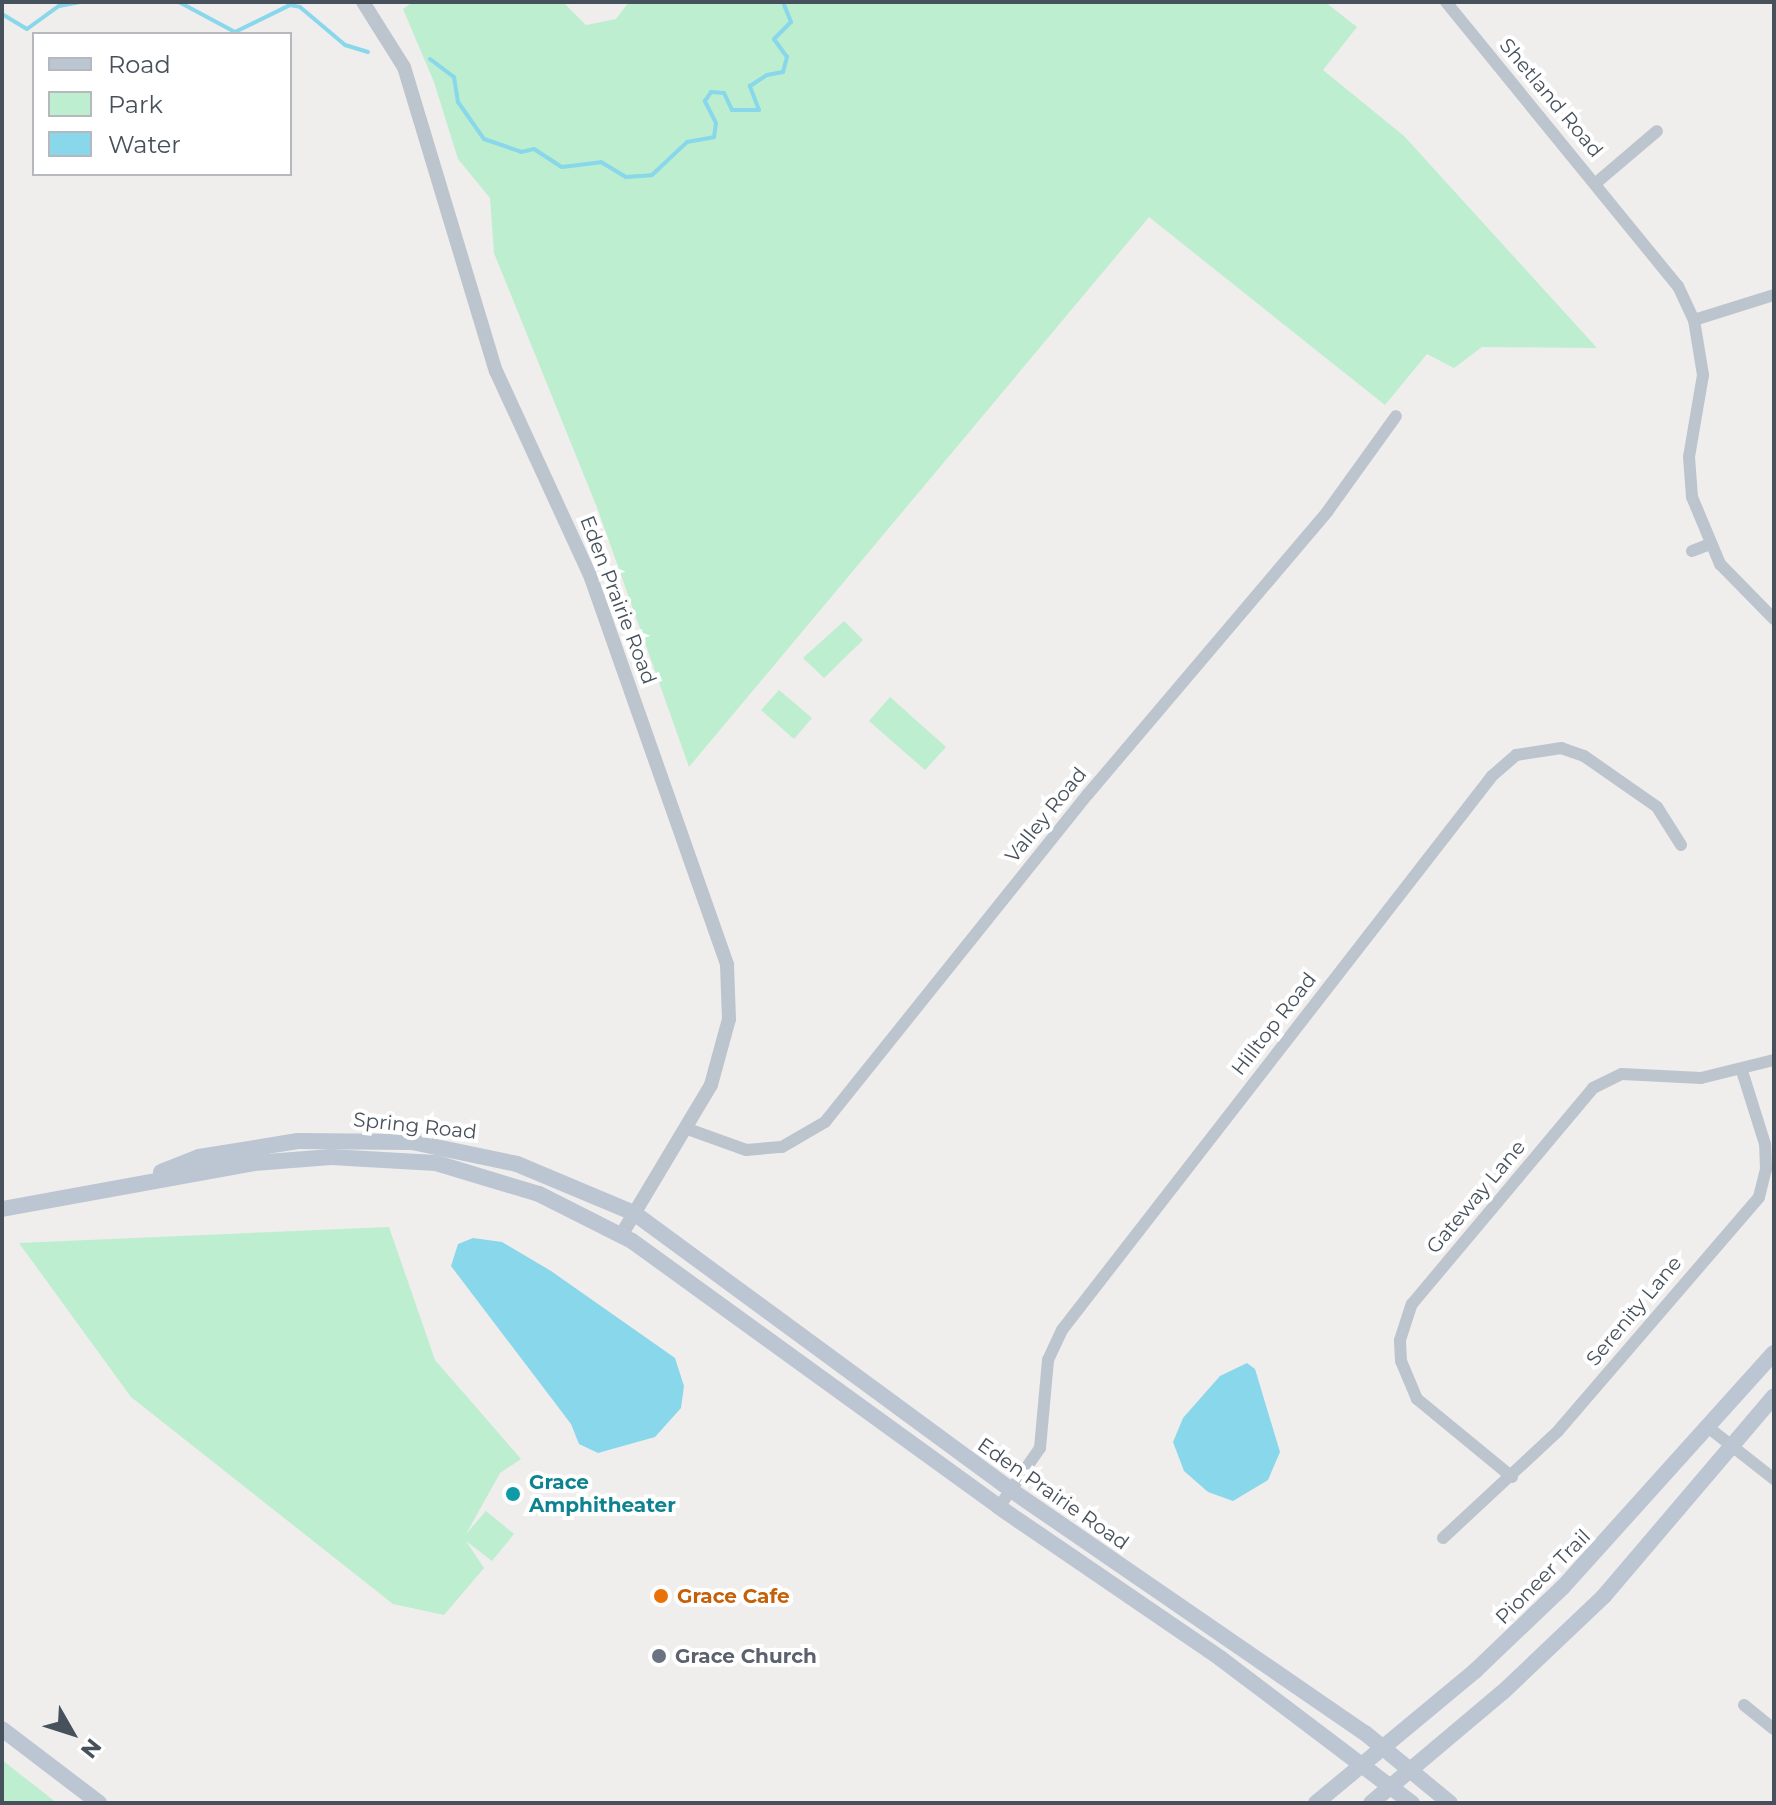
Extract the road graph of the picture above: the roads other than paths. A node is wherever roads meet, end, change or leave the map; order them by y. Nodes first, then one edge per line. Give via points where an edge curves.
1 (363, 2) edge
2 (1446, 2) edge
3 (1657, 131) dead end
4 (1596, 183) junction
5 (1774, 295) edge
6 (1694, 320) junction
7 (1396, 416) dead end
8 (1710, 544) junction
9 (1692, 551) dead end
10 (1774, 619) edge
11 (1681, 845) dead end
12 (1774, 1060) edge
13 (1742, 1071) junction
14 (685, 1128) junction
15 (138, 1182) junction
16 (2, 1209) edge
17 (634, 1213) junction
18 (622, 1234) junction
19 (1774, 1353) edge
20 (1774, 1396) edge
21 (1709, 1428) junction
22 (1733, 1447) junction
23 (1512, 1477) junction
24 (1774, 1479) edge
25 (1011, 1490) junction
26 (999, 1507) junction
27 (1443, 1538) dead end
28 (1744, 1705) dead end
29 (2, 1729) edge
30 (1774, 1729) edge
31 (1385, 1748) junction
32 (1363, 1766) junction
33 (1411, 1770) junction
34 (1391, 1787) junction
35 (99, 1803) edge
36 (1316, 1803) edge
37 (1371, 1803) edge
38 (1412, 1803) edge
39 (1450, 1803) edge

1 - 14 street, Eden Prairie Road via 404,67 496,371 591,578 727,965 729,1019 711,1085
2 - 4 street, Shetland Road
3 - 4 street, Shetland Road
4 - 6 street, Shetland Road via 1660,261
5 - 6 street
6 - 8 street, Shetland Road via 1703,375 1688,478
7 - 14 street, Valley Road via 1327,512 1079,806 825,1122 782,1147 746,1150
8 - 9 street
8 - 10 street, Shetland Road via 1720,564
11 - 25 street, Hilltop Road via 1657,807 1584,756 1561,748 1516,755 1492,776 1062,1330 1048,1360 1040,1448
12 - 13 street, Gateway Lane
13 - 23 street, Serenity Lane via 1765,1144 1759,1197 1558,1431
13 - 23 street, Gateway Lane via 1701,1078 1622,1074 1593,1088 1412,1304 1400,1340 1401,1361 1417,1399
14 - 17 street, Eden Prairie Road
15 - 16 main road, Spring Road
15 - 17 main road, Spring Road via 199,1157 259,1146 375,1139 477,1152 549,1175
15 - 18 main road, Spring Road via 294,1159 425,1162 508,1182
17 - 18 street, Eden Prairie Road
17 - 25 main road, Eden Prairie Road
18 - 26 main road, Eden Prairie Road
19 - 21 main road, Pioneer Trail
20 - 22 main road
21 - 22 street
21 - 31 main road, Pioneer Trail via 1563,1587
22 - 24 street
22 - 33 main road via 1604,1596
23 - 27 street, Serenity Lane
25 - 26 street, Hilltop Road
25 - 31 main road, Eden Prairie Road
26 - 32 main road, Eden Prairie Road via 1220,1658
28 - 30 street
29 - 35 main road
31 - 32 main road, Pioneer Trail
31 - 33 main road, Eden Prairie Road
32 - 34 main road, Eden Prairie Road
32 - 36 main road, Pioneer Trail
33 - 34 main road
33 - 39 main road, Eden Prairie Road
34 - 37 main road
34 - 38 main road, Eden Prairie Road

